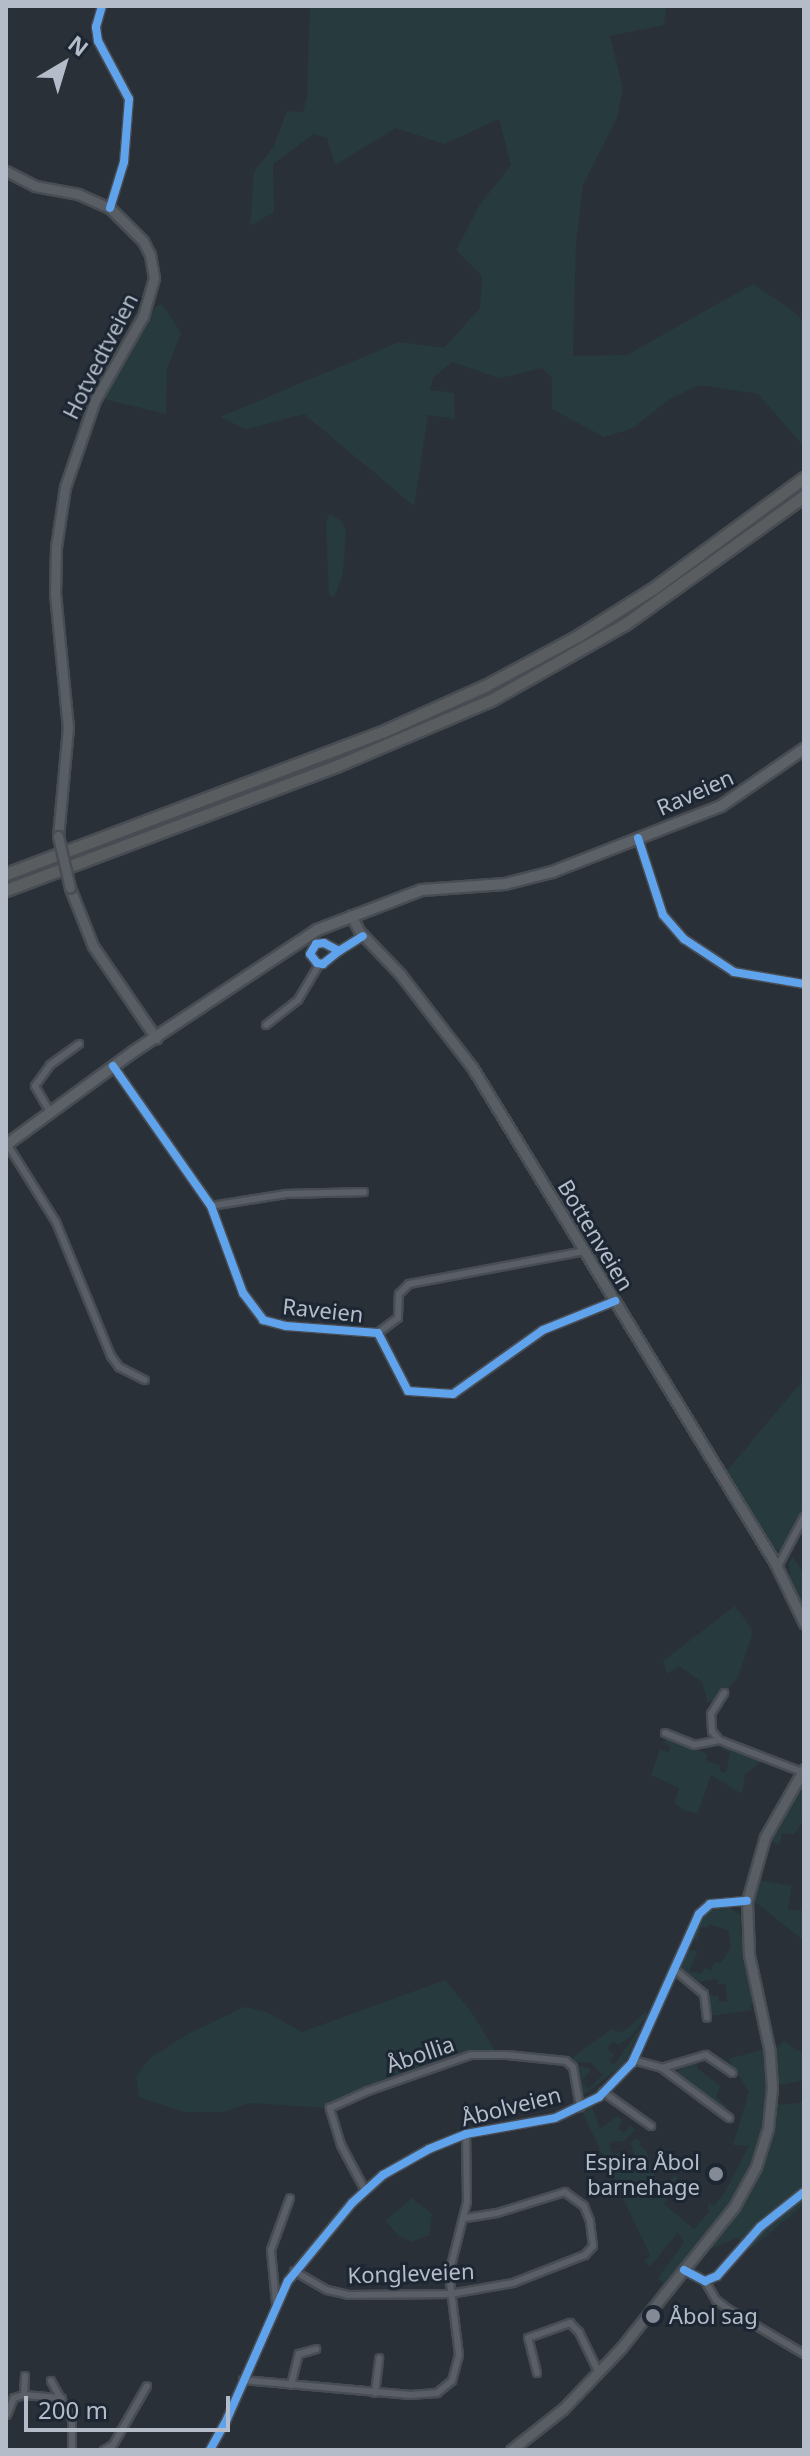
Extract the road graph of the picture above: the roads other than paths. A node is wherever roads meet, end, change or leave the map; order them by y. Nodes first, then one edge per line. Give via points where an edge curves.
1 (102, 6) edge
2 (6, 171) edge
3 (110, 208) junction
4 (804, 478) edge
5 (804, 496) edge
6 (804, 749) edge
7 (638, 838) junction
8 (6, 874) edge
9 (6, 890) edge
10 (351, 915) junction
11 (363, 936) junction
12 (339, 951) junction
13 (320, 963) junction
14 (804, 984) edge
15 (266, 1025) dead end
16 (156, 1038) junction
17 (79, 1044) dead end
18 (113, 1066) junction
19 (50, 1112) junction
20 (6, 1145) edge
21 (364, 1192) dead end
22 (211, 1206) junction
23 (585, 1251) junction
24 (615, 1301) junction
25 (378, 1333) junction
26 (145, 1380) dead end
27 (804, 1517) edge
28 (777, 1568) junction
29 (804, 1623) edge
30 (724, 1693) dead end
31 (665, 1733) dead end
32 (719, 1740) junction
33 (803, 1771) edge
34 (746, 1904) junction
35 (674, 1969) junction
36 (707, 2018) dead end
37 (633, 2060) junction
38 (662, 2068) junction
39 (733, 2073) dead end
40 (603, 2092) junction
41 (580, 2107) junction
42 (729, 2118) dead end
43 (651, 2126) dead end
44 (466, 2134) junction
45 (365, 2190) junction
46 (804, 2192) edge
47 (290, 2198) dead end
48 (464, 2218) junction
49 (684, 2270) junction
50 (294, 2271) junction
51 (705, 2281) junction
52 (450, 2294) junction
53 (276, 2303) junction
54 (316, 2349) dead end
55 (804, 2354) edge
56 (379, 2358) dead end
57 (537, 2373) dead end
58 (599, 2373) junction
59 (25, 2376) dead end
60 (243, 2380) junction
61 (51, 2381) dead end
62 (291, 2385) junction
63 (147, 2386) dead end
64 (375, 2393) junction
65 (24, 2395) junction
66 (62, 2398) junction
67 (7, 2415) edge
68 (72, 2450) edge
69 (83, 2450) edge
70 (104, 2450) edge
71 (210, 2450) edge
72 (511, 2450) edge

1 - 3 street via 98,41 129,99 124,162
2 - 3 main road, Hotvedtveien via 24,183 87,197
3 - 16 main road, Hotvedtveien, bridge via 143,241 154,278 143,316 90,411 65,487 55,593 68,727 58,836 70,888 98,955
4 - 8 highway via 654,588 485,686 369,737
5 - 9 highway via 638,616 491,700 336,766
6 - 7 main road, Raveien via 721,806
7 - 10 main road, Raveien via 526,880 422,890
7 - 14 street, Raveien via 663,915 684,939 734,972
10 - 11 main road, Bottenveien
10 - 16 main road, Raveien via 285,948
11 - 12 street
11 - 23 main road, Bottenveien via 460,1049
12 - 13 street
12 - 13 street via 316,944 310,954
13 - 15 street via 298,1000
16 - 18 main road, Raveien
17 - 19 street via 50,1065 35,1086
18 - 19 main road, Raveien
18 - 22 street, Raveien
19 - 20 main road, Raveien
20 - 26 street, Raveien via 56,1222 111,1356
21 - 22 street via 286,1194
22 - 25 street, Raveien via 243,1293 263,1320
23 - 24 main road, Bottenveien
23 - 25 street via 409,1284 399,1294 398,1318
24 - 25 street, Raveien via 543,1330 453,1394 408,1391
24 - 28 main road, Bottenveien
27 - 28 street
28 - 29 main road, Bottenveien
30 - 32 street via 711,1714 712,1731
31 - 32 street via 694,1745
32 - 33 street
33 - 34 main road via 765,1837
34 - 35 street, Åbolveien via 710,1904 699,1914
34 - 49 main road via 749,1955 770,2061 768,2128 743,2193
35 - 36 street via 704,1994
35 - 37 street, Åbolveien
37 - 38 street
37 - 40 street, Åbolveien
38 - 39 street via 706,2055
38 - 42 street
40 - 41 street, Åbolveien
40 - 43 street
41 - 44 street, Åbolveien via 555,2118
41 - 45 street, Åbollia via 573,2067 566,2061 507,2055 471,2055 369,2091 330,2108 341,2145
44 - 45 street, Åbolveien via 399,2164
44 - 48 street via 469,2188
45 - 50 street, Åbolveien
46 - 51 street via 760,2227 720,2273
47 - 53 street via 271,2250
48 - 52 street via 450,2263
48 - 52 street, Kongleveien via 565,2192 584,2206 593,2246 585,2255 513,2283
49 - 51 street
49 - 58 main road
50 - 52 street, Kongleveien via 348,2295
50 - 53 street, Åbolveien
51 - 55 street via 728,2309
52 - 64 street via 459,2355 452,2381 425,2395
53 - 60 street, Åbolveien
54 - 62 street via 299,2354
56 - 64 street
57 - 58 street via 528,2338 570,2323
58 - 72 main road
59 - 65 street
60 - 62 street
60 - 71 street, Åbolveien
61 - 66 street
62 - 64 street
63 - 70 street via 116,2441
65 - 66 street
65 - 67 street via 14,2398
66 - 68 street via 72,2419
68 - 69 street

